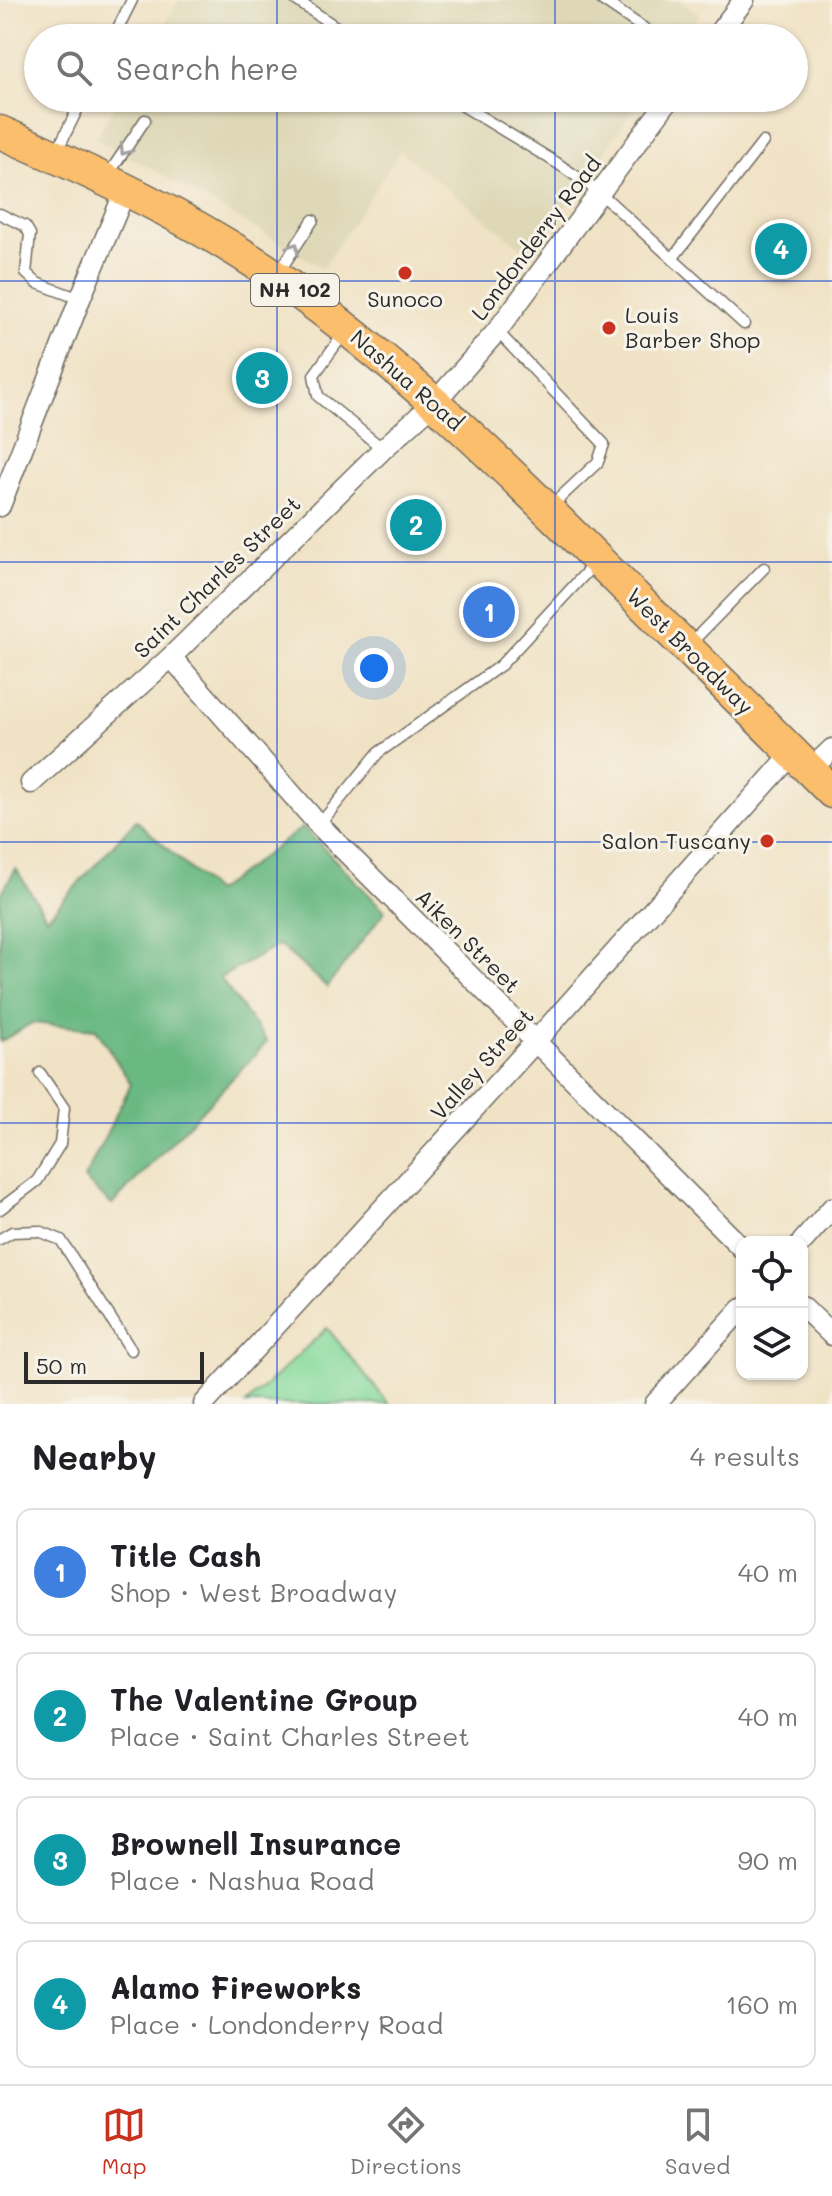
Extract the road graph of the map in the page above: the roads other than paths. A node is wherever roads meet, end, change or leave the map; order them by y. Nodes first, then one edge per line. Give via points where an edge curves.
1 (132, 0) edge
2 (296, 0) edge
3 (602, 0) edge
4 (744, 0) edge
5 (120, 24) edge
6 (331, 24) edge
7 (637, 24) edge
8 (726, 24) edge
9 (76, 112) edge
10 (472, 112) edge
11 (659, 112) edge
12 (145, 120) dead end
13 (0, 132) edge
14 (763, 142) dead end
15 (54, 156) junction
16 (115, 185) junction
17 (599, 192) junction
18 (0, 214) edge
19 (313, 220) dead end
20 (672, 259) junction
21 (276, 276) junction
22 (80, 299) junction
23 (744, 324) dead end
24 (347, 328) junction
25 (497, 331) junction
26 (435, 402) junction
27 (383, 449) junction
28 (0, 506) edge
29 (548, 510) junction
30 (598, 560) junction
31 (764, 568) dead end
32 (687, 647) junction
33 (171, 657) junction
34 (817, 766) edge
35 (31, 783) dead end
36 (319, 825) junction
37 (535, 1042) junction
38 (40, 1073) dead end
39 (832, 1208) edge
40 (0, 1209) edge
41 (807, 1236) edge
42 (0, 1239) edge
43 (736, 1242) edge
44 (804, 1308) edge
45 (736, 1315) edge
46 (832, 1335) edge
47 (131, 1350) dead end
48 (204, 1404) edge
49 (655, 1404) edge

1 - 5 lane
2 - 6 lane
3 - 7 lane
4 - 8 street
9 - 15 lane
10 - 17 lane
11 - 17 street, Londonderry Road
12 -> 16 lane
13 - 15 main road, Nashua Road / NH 102
14 - 20 lane
15 - 16 main road, Nashua Road / NH 102
16 - 21 main road, Nashua Road / NH 102 via 186,220
16 - 22 street
17 - 20 lane
17 - 25 street, Londonderry Road
18 - 22 lane via 30,234 26,273 37,283
21 -> 19 lane
20 - 23 lane
21 - 24 main road, Nashua Road / NH 102
22 - 28 street
24 - 26 main road, Nashua Road / NH 102
24 - 27 lane via 314,375 318,396
25 - 26 street, Londonderry Road
25 - 29 lane via 604,444 598,462
26 - 27 street, Saint Charles Street
26 - 29 main road, Nashua Road / NH 102
27 - 33 street, Saint Charles Street
29 - 30 main road, West Broadway / NH 102
30 - 32 main road, West Broadway / NH 102
30 - 36 lane via 501,665 378,753
31 - 32 lane
32 - 34 main road, West Broadway / NH 102
33 - 35 street, Saint Charles Street
33 - 36 street, Aiken Street
34 - 37 street, Valley Street
36 - 37 street, Aiken Street
37 - 43 street, Aiken Street
37 - 48 street, Valley Street
38 - 40 lane via 64,1108 60,1144 37,1181
39 - 41 street
42 - 47 lane via 12,1232 39,1231 61,1240
44 - 46 street
45 - 49 street

